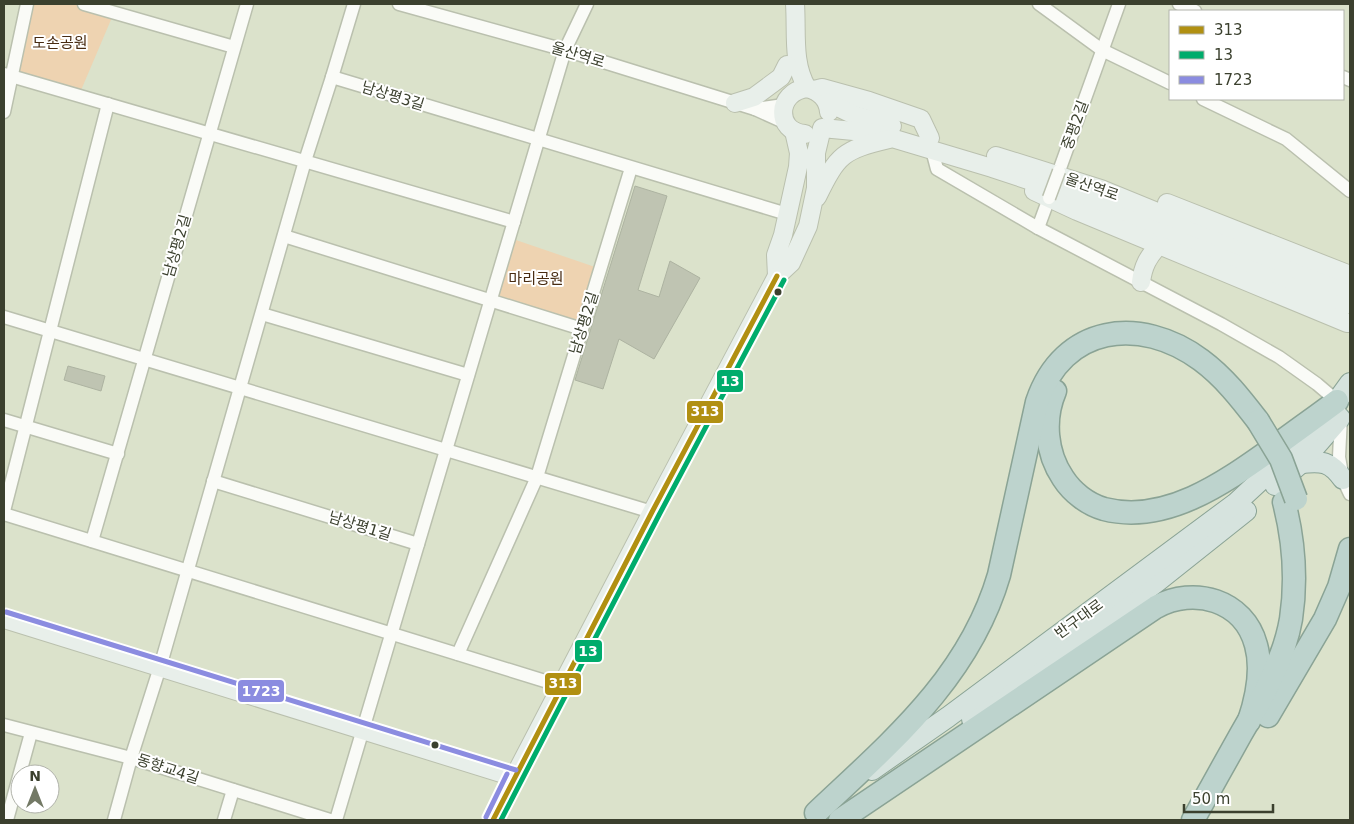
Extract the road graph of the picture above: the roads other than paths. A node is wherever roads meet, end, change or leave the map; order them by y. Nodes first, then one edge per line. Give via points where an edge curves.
1 (27, 4) edge
2 (84, 4) edge
3 (247, 4) edge
4 (354, 4) edge
5 (399, 4) edge
6 (587, 4) edge
7 (785, 4) edge
8 (795, 4) edge
9 (1039, 4) edge
10 (1119, 4) edge
11 (1179, 4) edge
12 (1193, 10) edge
13 (234, 47) junction
14 (565, 50) junction
15 (1102, 50) junction
16 (787, 65) junction
17 (8, 75) edge
18 (332, 77) junction
19 (1169, 83) edge
20 (816, 93) junction
21 (1205, 100) edge
22 (785, 102) junction
23 (735, 103) junction
24 (108, 104) junction
25 (756, 110) junction
26 (4, 112) edge
27 (790, 127) junction
28 (822, 128) junction
29 (210, 133) junction
30 (892, 138) junction
31 (538, 140) junction
32 (931, 144) junction
33 (305, 161) junction
34 (994, 162) junction
35 (631, 168) junction
36 (1060, 168) junction
37 (1350, 191) edge
38 (1049, 198) junction
39 (813, 207) junction
40 (788, 214) junction
41 (514, 222) junction
42 (1038, 228) junction
43 (284, 236) junction
44 (1159, 245) junction
45 (777, 276) junction
46 (1350, 276) edge
47 (1141, 282) junction
48 (1347, 298) edge
49 (491, 300) junction
50 (262, 314) junction
51 (4, 317) edge
52 (1350, 323) edge
53 (582, 329) junction
54 (50, 331) junction
55 (145, 360) junction
56 (468, 375) junction
57 (1350, 383) edge
58 (240, 388) junction
59 (1343, 408) edge
60 (4, 420) edge
61 (1254, 424) junction
62 (26, 426) junction
63 (446, 450) junction
64 (118, 454) junction
65 (1301, 463) junction
66 (537, 477) junction
67 (213, 481) junction
68 (1346, 487) edge
69 (1290, 500) junction
70 (4, 512) edge
71 (652, 512) junction
72 (92, 541) junction
73 (418, 544) junction
74 (1350, 549) edge
75 (188, 571) junction
76 (4, 619) edge
77 (392, 634) junction
78 (458, 654) junction
79 (160, 667) junction
80 (561, 686) junction
81 (1276, 701) junction
82 (1249, 721) junction
83 (4, 725) edge
84 (363, 730) junction
85 (31, 733) junction
86 (131, 758) junction
87 (514, 777) junction
88 (233, 790) junction
89 (7, 804) edge
90 (819, 818) edge
91 (7, 820) edge
92 (114, 820) edge
93 (224, 820) edge
94 (330, 820) edge
95 (336, 820) edge
96 (493, 820) edge
97 (840, 820) edge
98 (1193, 820) edge
99 (1207, 820) edge

1 - 17 street
2 - 13 street
3 - 13 street
4 - 18 street
5 - 14 street, 울산역로
6 - 14 street
7 - 16 main road
8 - 20 main road via 797,65 800,76
9 - 15 street
10 - 15 street, 중평2길
11 - 12 street
13 - 29 street
14 - 23 street, 울산역로
14 - 31 street
15 - 19 street
15 - 36 street, 중평2길
16 - 22 main road
16 - 23 main road via 781,77 754,97
17 - 24 street
17 - 26 street
18 - 31 street, 남상평3길
18 - 33 street
20 - 22 main road via 799,89
20 - 28 main road via 829,114
20 - 32 main road, 울산역로 via 854,115
21 - 37 street via 1286,139
22 - 25 street
22 - 27 main road via 783,112
23 - 25 street, 울산역로
24 - 29 street
24 - 54 street
25 - 27 street, 울산역로
27 - 28 main road via 808,134
27 - 40 main road via 799,153
28 - 30 main road, 울산역로 via 875,133
28 - 39 main road via 816,153
29 - 33 street
29 - 55 street, 남상평2길
30 - 32 main road, 울산역로
30 - 39 main road via 863,145 843,156 829,172
31 - 35 street, 남상평3길
31 - 41 street
32 - 34 main road, 울산역로
32 - 42 street via 937,169
33 - 41 street
33 - 43 street
34 - 36 main road
34 - 38 main road
34 - 48 main road, 울산역로 via 1101,189
35 - 40 street, 남상평3길
35 - 53 street, 남상평2길
36 - 38 street, 중평2길, bridge
36 - 46 main road via 1091,174
38 - 42 street, 중평2길
38 - 44 main road
39 - 45 main road via 791,263
40 - 45 main road via 776,255
41 - 49 street
42 - 47 street
43 - 49 street
43 - 50 street
44 - 47 main road via 1143,267
44 - 52 main road
45 - 71 main road
47 - 59 street via 1279,357 1317,384
49 - 53 street
49 - 56 street
50 - 56 street
50 - 58 street
51 - 54 street
53 - 66 street, 남상평2길
54 - 55 street
54 - 62 street
55 - 58 street
55 - 64 street, 남상평2길
56 - 63 street
57 - 59 main road, 반구대로
58 - 63 street
58 - 67 street
59 - 61 highway via 1218,484 1170,506 1144,512 1121,512 1100,507 1072,490 1054,463 1048,423 1056,389 1074,364 1101,348 1130,344 1160,350 1196,371
59 - 65 main road, 반구대로
59 - 68 street via 1340,457
59 - 90 main road, 반구대로 via 1236,504 868,773
60 - 62 street
61 - 69 highway
61 - 90 highway via 1224,380 1200,360 1153,336 1133,333 1104,335 1079,345 1064,356 1048,376 1037,402 999,575 971,643 946,681 918,714
62 - 64 street
62 - 70 street
63 - 66 street
63 - 73 street
64 - 72 street
65 - 68 main road via 1328,464 1335,468
65 - 90 main road, 반구대로 via 1158,581
66 - 71 street
66 - 78 street
67 - 73 street, 남상평1길
67 - 75 street
69 - 81 highway via 1304,537 1304,595 1292,661
69 - 82 highway via 1294,560 1291,619 1272,676
70 - 72 street
71 - 80 main road
72 - 75 street
73 - 77 street
74 - 81 highway via 1329,612
75 - 77 street
75 - 79 street
76 - 79 main road
77 - 78 street
77 - 84 street
78 - 80 street
79 - 84 main road
79 - 86 street
80 - 87 main road
81 - 99 highway
82 - 97 highway via 1258,690 1259,670 1252,632 1240,617 1222,604 1199,597 1176,598 1156,607
82 - 98 highway
83 - 85 street, 동향교4길
84 - 87 main road
84 - 95 street
85 - 86 street, 동향교4길
85 - 89 street
86 - 88 street, 동향교4길
86 - 92 street
87 - 96 main road
88 - 93 street
88 - 94 street, 동향교4길
89 - 91 street

